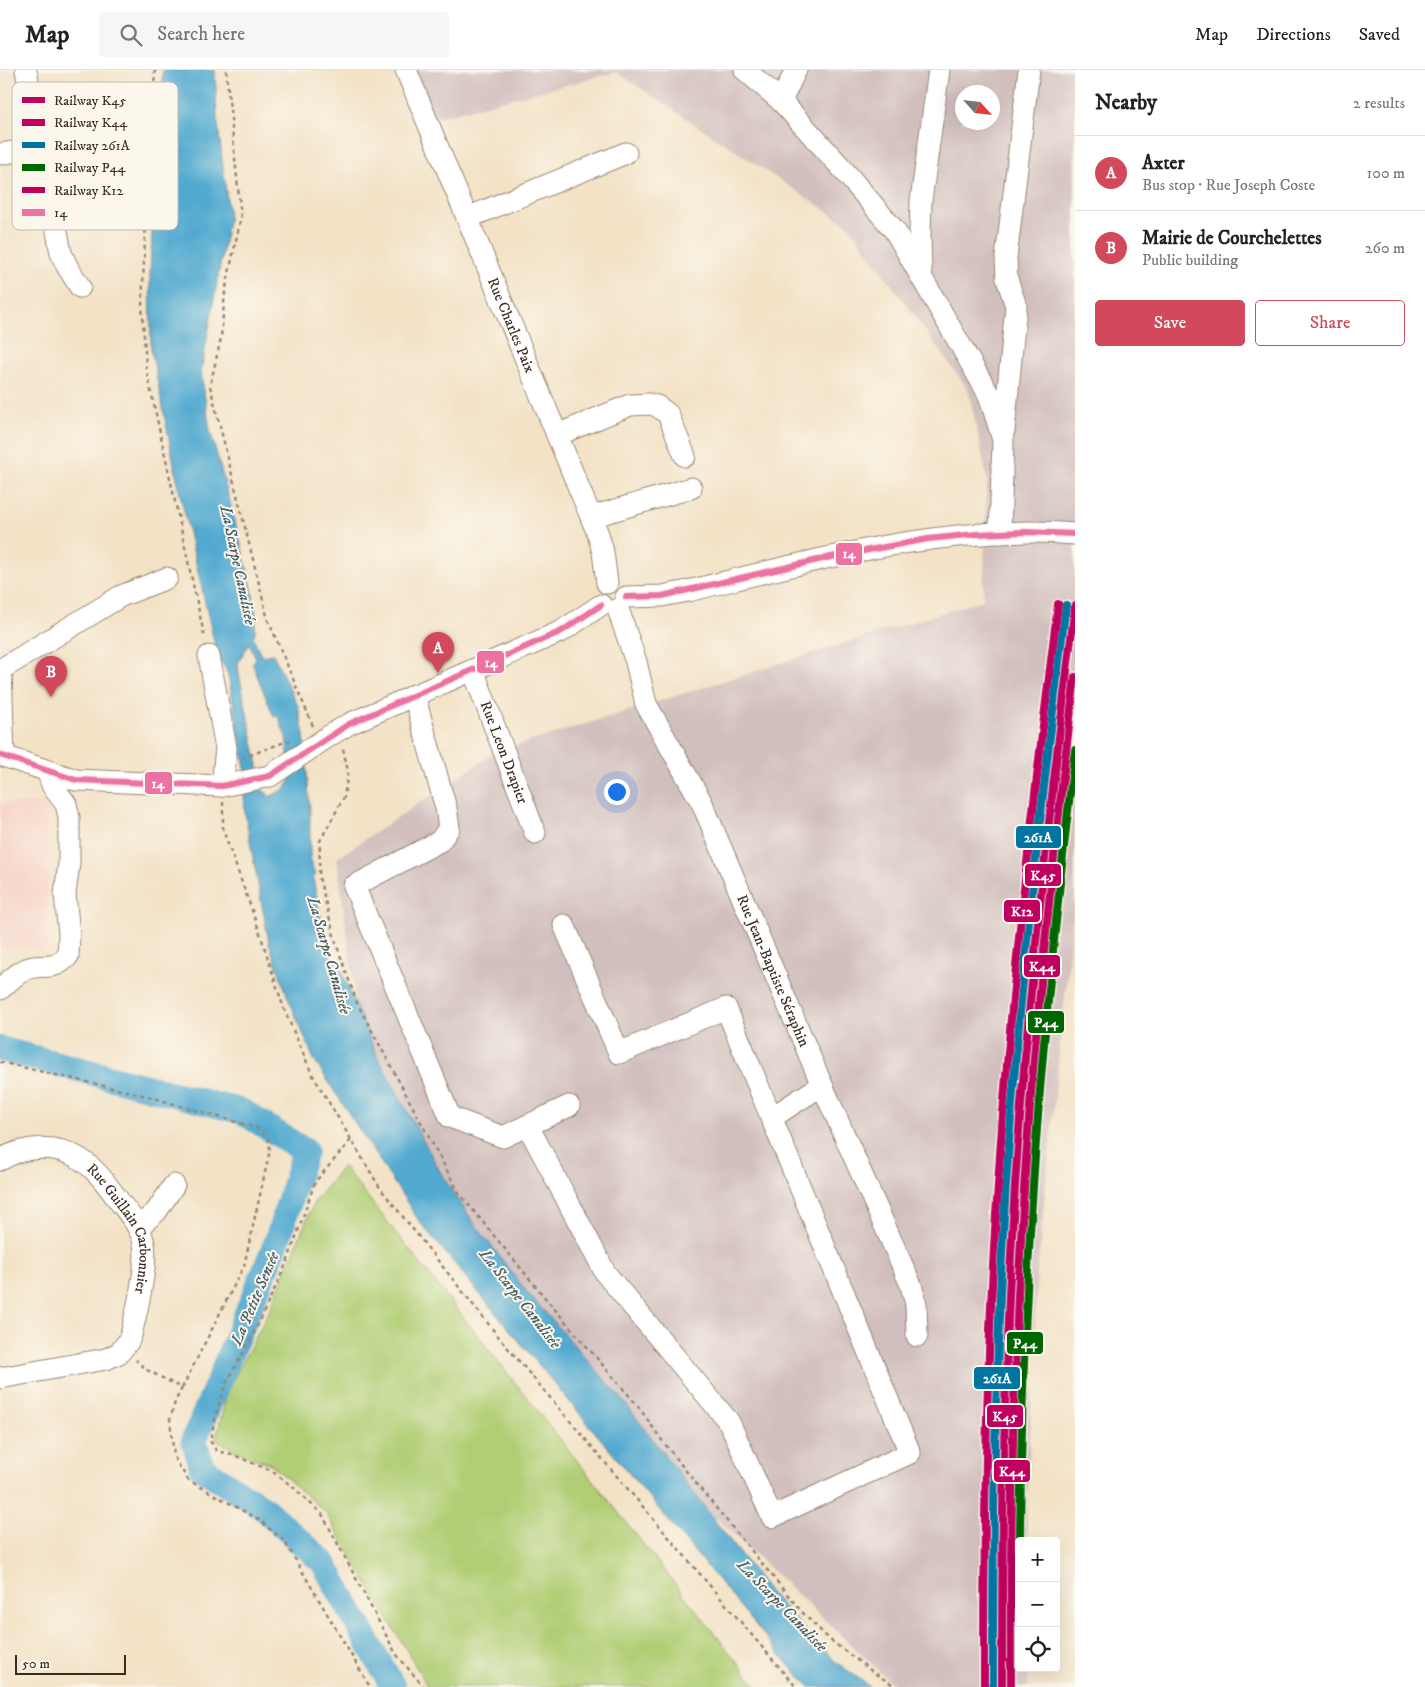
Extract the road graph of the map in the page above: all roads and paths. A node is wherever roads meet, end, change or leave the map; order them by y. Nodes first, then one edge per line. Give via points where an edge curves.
1 (226, 70) edge
2 (406, 70) edge
3 (745, 70) edge
4 (796, 70) edge
5 (939, 70) edge
6 (1029, 70) edge
7 (780, 101) junction
8 (12, 149) edge
9 (626, 153) dead end
10 (0, 154) edge
11 (467, 218) junction
12 (57, 230) edge
13 (145, 230) edge
14 (921, 276) junction
15 (80, 287) dead end
16 (557, 434) junction
17 (1003, 440) junction
18 (685, 456) dead end
19 (691, 488) dead end
20 (591, 517) junction
21 (1000, 534) junction
22 (1075, 534) edge
23 (167, 578) dead end
24 (615, 604) junction
25 (209, 656) joint
26 (1, 670) edge
27 (472, 670) junction
28 (414, 695) junction
29 (338, 730) junction
30 (315, 738) junction
31 (282, 743) dead end
32 (2, 755) edge
33 (234, 761) dead end
34 (47, 771) junction
35 (228, 785) junction
36 (535, 833) dead end
37 (564, 925) dead end
38 (0, 989) edge
39 (822, 1085) junction
40 (569, 1106) dead end
41 (771, 1118) junction
42 (528, 1126) junction
43 (351, 1140) junction
44 (0, 1160) edge
45 (174, 1185) dead end
46 (138, 1227) junction
47 (917, 1336) dead end
48 (0, 1378) edge
49 (182, 1388) dead end
50 (370, 1687) edge
51 (424, 1687) edge
52 (796, 1687) edge
53 (897, 1687) edge

1 - 30 path via 241,217 210,386 268,620
2 - 11 street, Rue Charles Paix
3 - 7 street
4 - 7 street
5 - 14 street via 920,201
6 - 17 street via 1006,258 1006,278 1016,306
7 - 14 street via 895,231
8 - 10 street
9 - 11 street
11 - 16 street, Rue Charles Paix
12 - 15 street via 61,253
13 - 25 path via 142,306 146,368
14 - 17 street via 989,395
16 - 18 street via 630,405 650,404 668,414
16 - 20 street, Rue Charles Paix
17 - 21 street
19 - 20 street
20 - 24 street, Rue Charles Paix via 603,552 607,583 615,582 622,586
21 - 22 street
21 - 24 street via 900,544
23 - 26 street via 121,596
24 - 27 street
24 - 39 street, Rue Jean-Baptiste Séraphin via 636,662 646,704 702,803
25 - 35 street via 226,748
26 - 32 street
27 - 28 street
27 - 36 street, Rue Leon Drapier
28 - 29 street
28 - 42 street via 449,828 440,841 354,886 450,1117 503,1138
29 - 30 street
29 - 53 path via 348,771 344,797 320,840 319,877 326,906 357,1003 459,1193 638,1406 802,1612 830,1640
30 - 35 street via 270,776
31 - 33 path
32 - 34 street
34 - 35 street via 76,780
34 - 38 street via 53,788 66,804 69,817 65,894 68,956 53,967 31,967 22,971
35 - 43 path via 223,830 284,1009 312,1074
37 - 41 street via 619,1052 726,1008
39 - 41 street
39 - 47 street, Rue Jean-Baptiste Séraphin via 914,1293
40 - 42 street
41 - 42 street via 910,1453 772,1517 729,1422 606,1274
43 - 51 path via 315,1182 288,1260 227,1382 216,1410 210,1441 217,1450 272,1471 322,1514 396,1654
43 - 52 path via 380,1188 502,1341
44 - 46 street, Rue Guillain Carbonnier via 30,1148 51,1148 80,1158 98,1175
45 - 46 street via 156,1212
46 - 48 street, Rue Guillain Carbonnier via 145,1244 145,1261 133,1327 124,1348 99,1362
49 - 50 path via 170,1420 174,1457 188,1480 258,1519 285,1542

